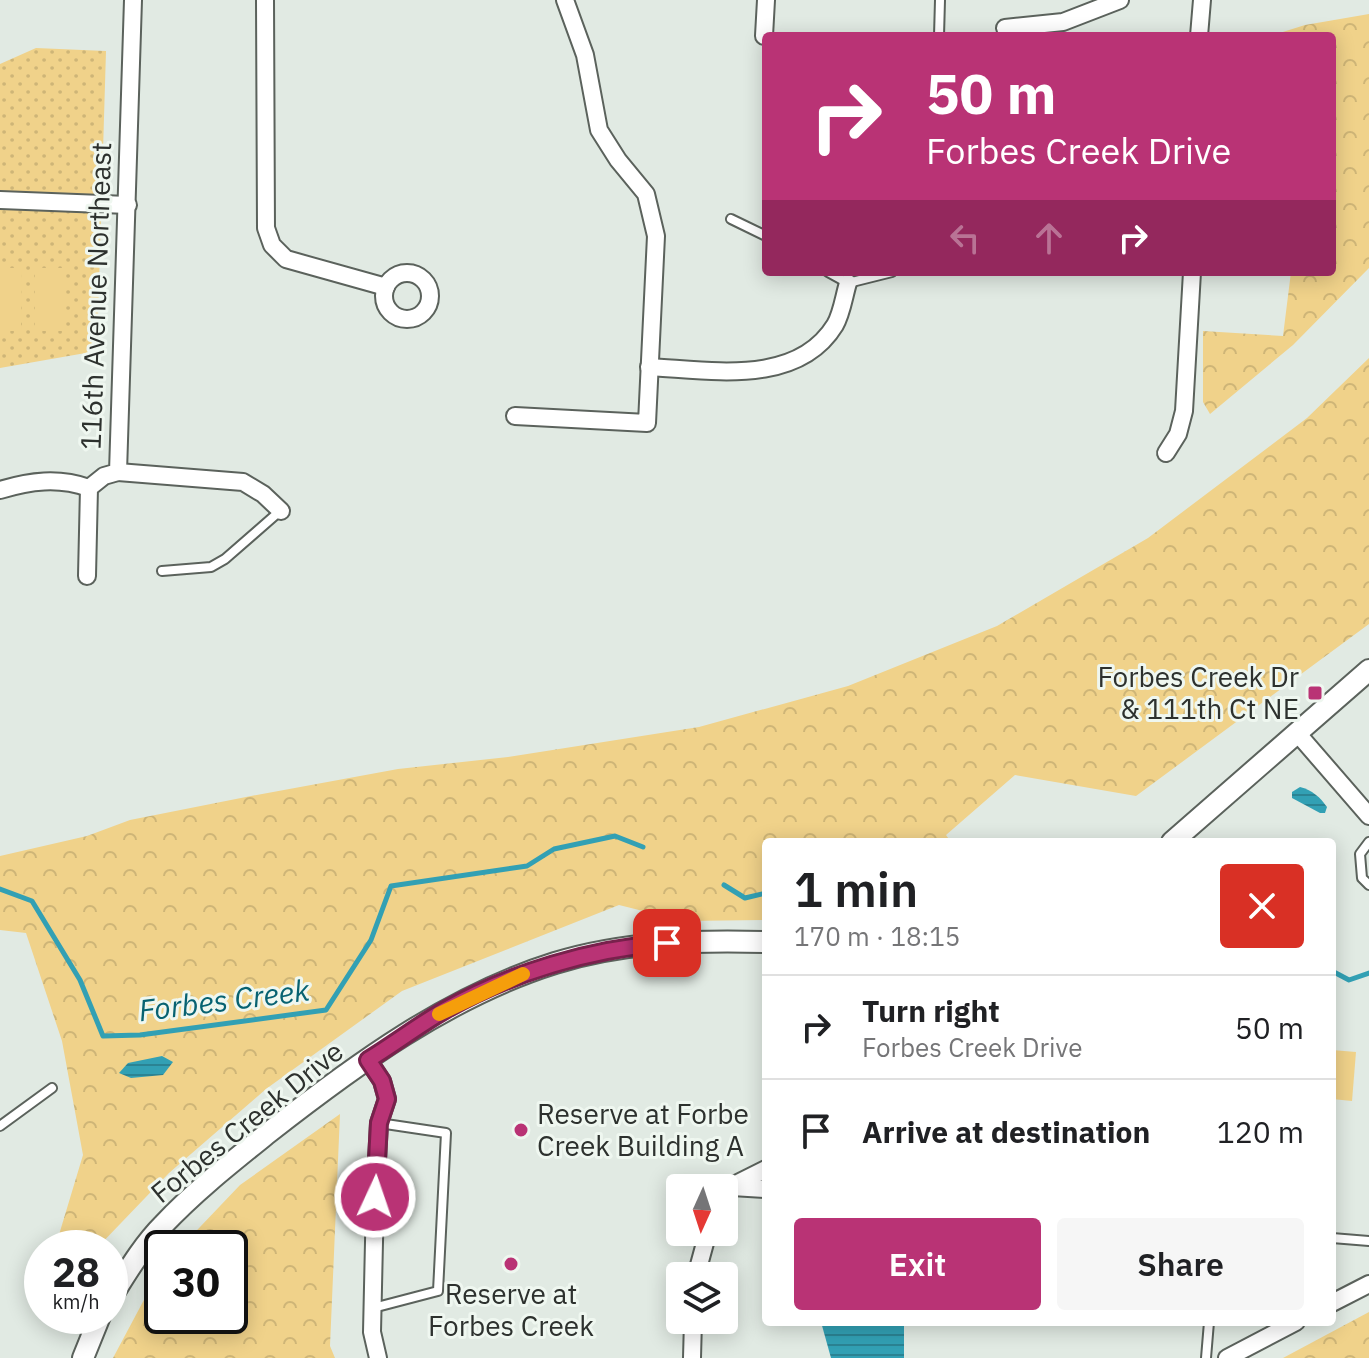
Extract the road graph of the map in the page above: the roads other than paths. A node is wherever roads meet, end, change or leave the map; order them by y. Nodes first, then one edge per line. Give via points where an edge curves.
1 (133, 0) edge
2 (265, 0) edge
3 (565, 0) edge
4 (766, 0) edge
5 (940, 0) edge
6 (1120, 0) edge
7 (1202, 0) edge
8 (1005, 28) dead end
9 (764, 32) edge
10 (939, 32) edge
11 (1199, 32) edge
12 (0, 200) edge
13 (128, 205) junction
14 (731, 219) dead end
15 (762, 234) edge
16 (835, 276) edge
17 (876, 276) edge
18 (1192, 276) edge
19 (848, 283) junction
20 (386, 287) dead end
21 (649, 367) junction
22 (515, 416) dead end
23 (1166, 453) dead end
24 (118, 472) junction
25 (89, 488) junction
26 (0, 490) edge
27 (281, 511) joint
28 (162, 571) dead end
29 (87, 576) dead end
30 (1369, 670) edge
31 (1298, 734) junction
32 (1369, 816) edge
33 (1177, 838) edge
34 (1369, 842) edge
35 (1369, 885) edge
36 (762, 942) edge
37 (368, 1060) junction
38 (52, 1088) dead end
39 (379, 1123) junction
40 (0, 1126) edge
41 (762, 1171) edge
42 (738, 1185) edge
43 (762, 1189) edge
44 (738, 1190) edge
45 (1336, 1238) edge
46 (1369, 1241) edge
47 (128, 1270) edge
48 (1369, 1284) edge
49 (1336, 1301) edge
50 (373, 1308) junction
51 (1209, 1326) edge
52 (1288, 1326) edge
53 (92, 1334) edge
54 (693, 1334) edge
55 (83, 1358) edge
56 (378, 1358) edge
57 (692, 1358) edge
58 (1206, 1358) edge
59 (1227, 1358) edge

1 - 13 street, 116th Avenue Northeast
2 - 20 street via 266,228 272,245 286,259
3 - 21 street via 585,55 599,130 646,194 656,236
4 - 9 street
5 - 10 lane
6 - 8 street via 1063,22
7 - 11 street
12 - 13 street
13 - 24 street, 116th Avenue Northeast
14 - 15 lane
16 - 19 lane
17 - 19 lane
18 - 23 street via 1184,411
19 - 21 street via 835,324 812,350 780,366 746,372
21 - 22 street via 647,423
24 - 25 street, 116th Avenue Northeast
24 - 27 street via 243,482
25 - 26 street via 30,481
25 - 29 street, 116th Avenue Northeast
27 - 28 lane via 211,567
30 - 31 street
31 - 32 street
31 - 33 street
34 - 35 lane via 1360,854 1362,878
36 - 37 street, Forbes Creek Drive via 646,945 557,962 446,1010
37 - 39 street via 387,1099
37 - 47 street, Forbes Creek Drive via 218,1173 161,1226
38 - 40 lane
39 - 50 street
39 - 50 lane via 446,1133 438,1291
41 - 42 street
43 - 44 street
45 - 46 lane
48 - 49 street
50 - 56 street
51 - 58 lane
52 - 59 street
53 - 55 street
54 - 57 street

